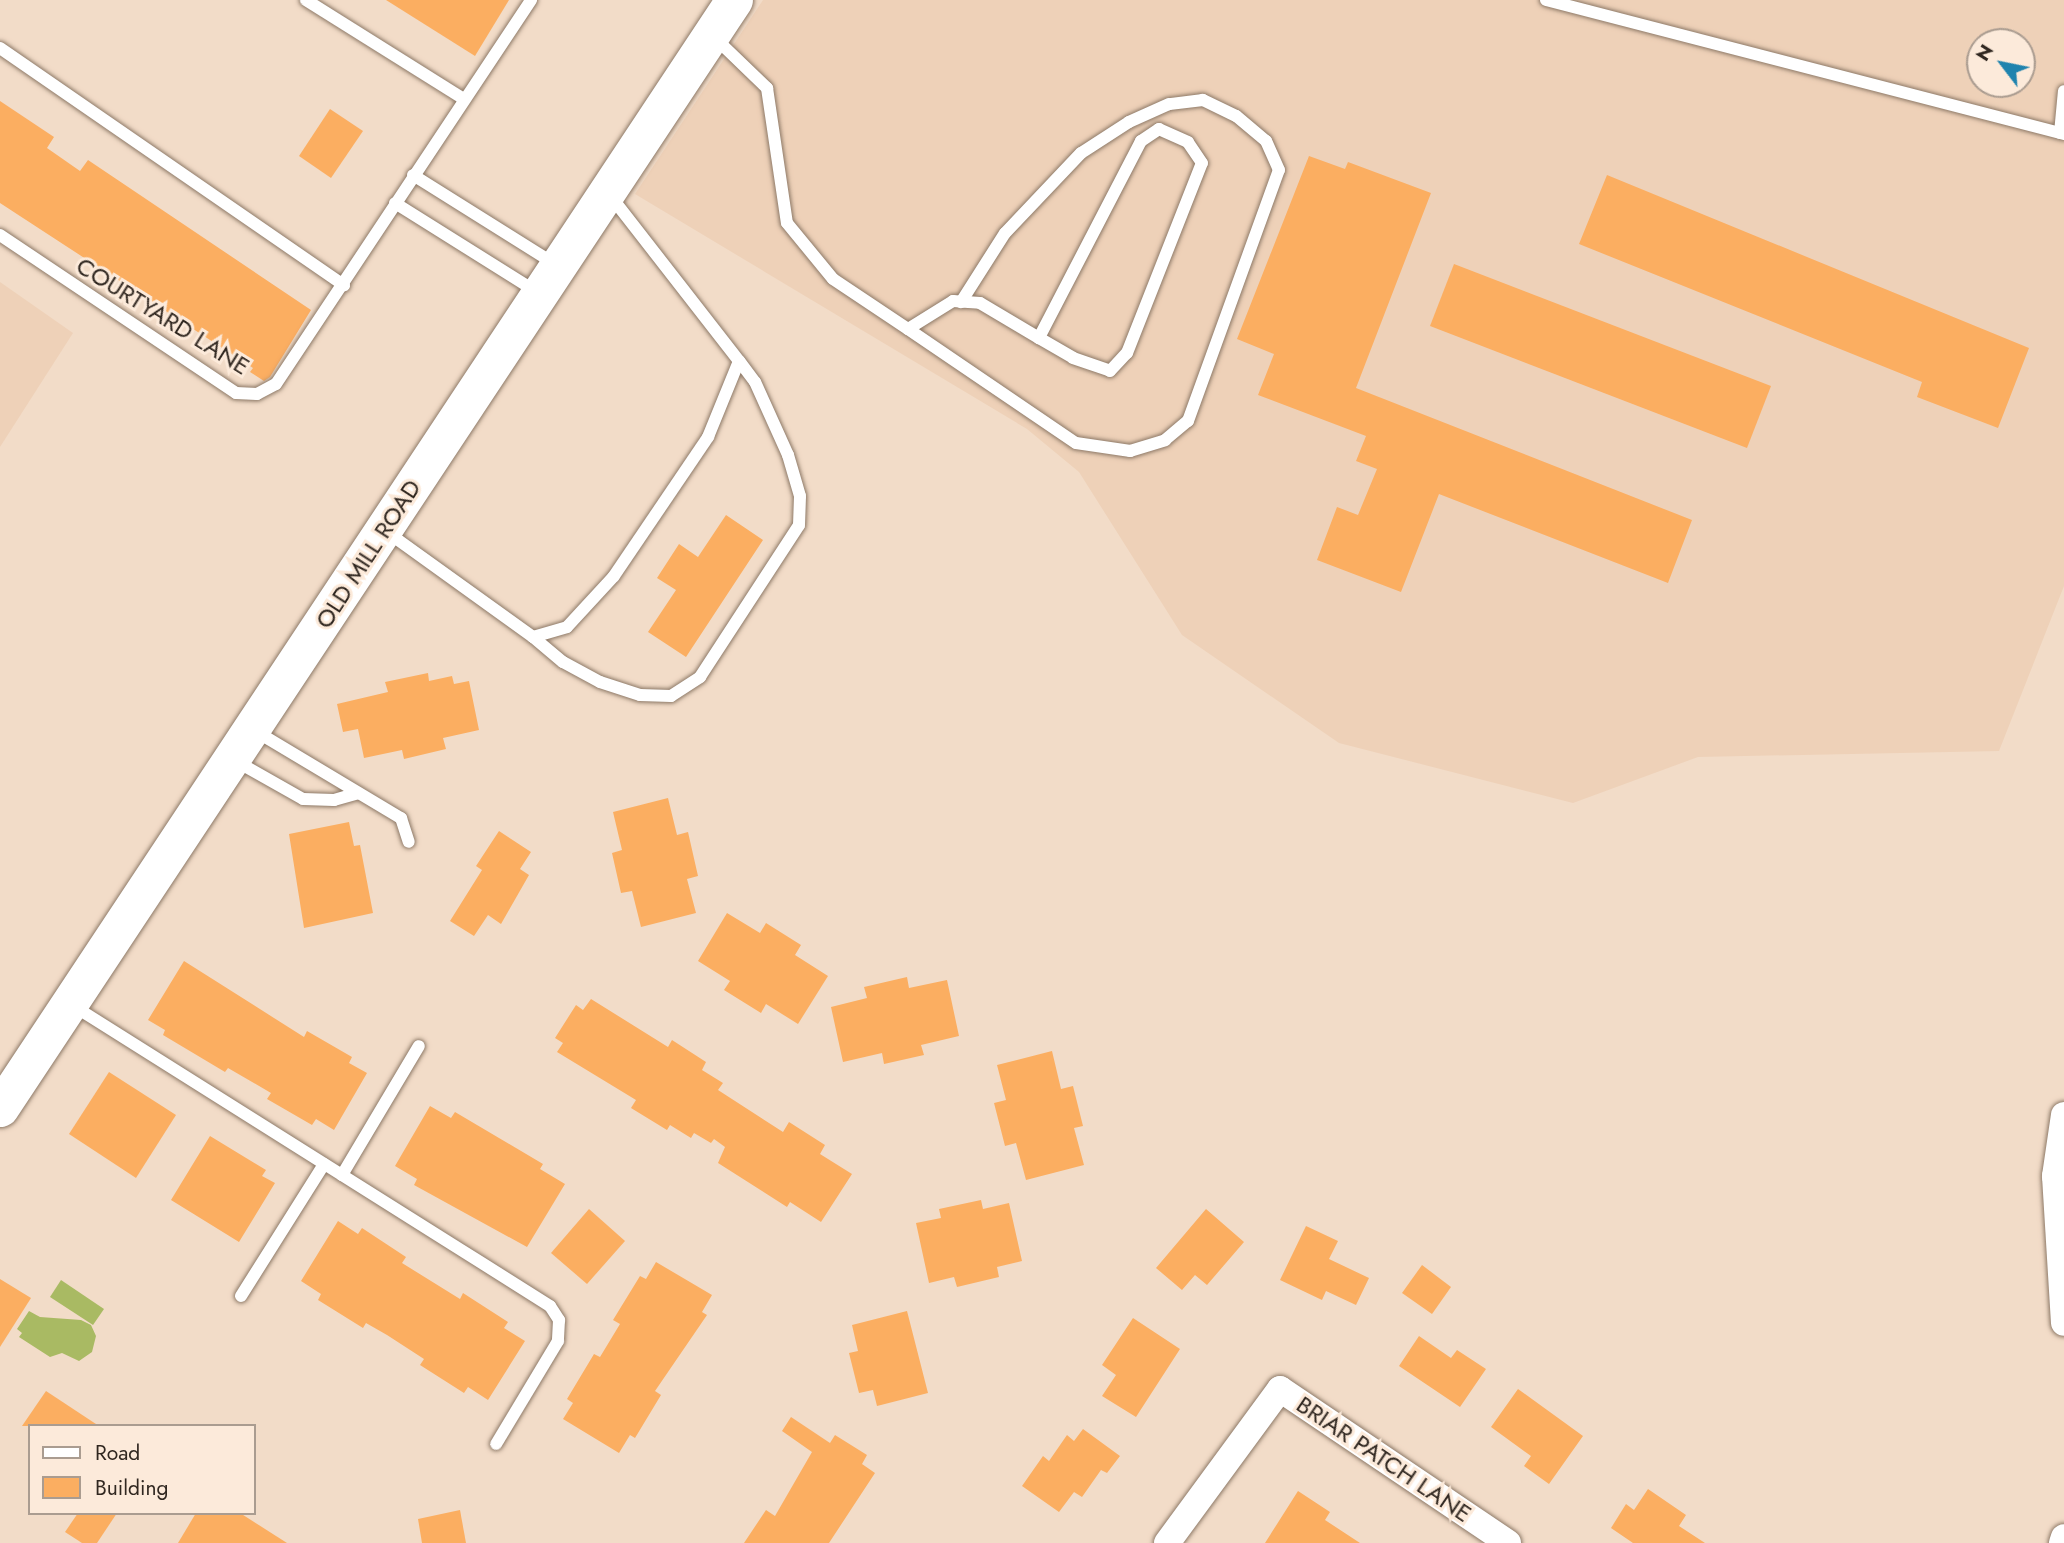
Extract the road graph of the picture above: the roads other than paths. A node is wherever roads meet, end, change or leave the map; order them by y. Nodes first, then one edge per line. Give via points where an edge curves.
1 (306, 0) edge
2 (531, 0) edge
3 (734, 0) edge
4 (1546, 0) edge
5 (712, 34) junction
6 (0, 48) edge
7 (2064, 91) edge
8 (464, 99) junction
9 (2062, 133) edge
10 (413, 175) junction
11 (607, 192) junction
12 (395, 203) junction
13 (0, 235) edge
14 (549, 280) junction
15 (344, 285) junction
16 (961, 302) junction
17 (908, 329) junction
18 (1039, 338) junction
19 (739, 361) junction
20 (384, 529) junction
21 (533, 637) junction
22 (252, 729) junction
23 (232, 760) junction
24 (358, 793) junction
25 (409, 842) dead end
26 (69, 1003) junction
27 (419, 1045) dead end
28 (14, 1074) edge
29 (0, 1108) edge
30 (2064, 1115) edge
31 (324, 1164) junction
32 (342, 1175) junction
33 (241, 1296) dead end
34 (2064, 1323) edge
35 (496, 1444) dead end
36 (2064, 1537) edge
37 (1167, 1543) edge
38 (1508, 1543) edge
39 (2062, 1543) edge

1 - 8 lane
2 - 8 lane, COURTYARD LANE via 476,88
3 - 5 street, OLD MILL ROAD
4 - 9 lane
5 - 11 street, OLD MILL ROAD
5 - 17 lane via 767,88 787,223 833,279
6 - 15 lane
7 - 9 lane
8 - 10 lane, COURTYARD LANE
10 - 12 lane, COURTYARD LANE
10 - 14 lane
11 - 14 street, OLD MILL ROAD
11 - 19 lane
12 - 14 lane
12 - 15 lane, COURTYARD LANE
13 - 15 lane, COURTYARD LANE via 236,393 257,394 276,384
14 - 20 street, OLD MILL ROAD
16 - 17 lane via 953,301
16 - 17 lane via 1005,233 1081,153 1129,122 1169,104 1203,100 1236,116 1266,141 1279,170 1188,421 1165,440 1130,451 1076,443
16 - 18 lane via 980,303
18 - 18 lane via 1073,358 1110,371 1127,353 1202,163 1188,142 1159,129 1141,141
19 - 21 lane via 708,437 614,576 568,627
19 - 21 lane via 755,382 788,455 800,496 799,525 700,677 671,696 640,695 600,682
20 - 21 lane
20 - 22 street, OLD MILL ROAD
22 - 23 street, OLD MILL ROAD
22 - 24 lane
23 - 24 lane via 303,799 334,800
23 - 26 street, OLD MILL ROAD
24 - 25 lane via 401,818
26 - 28 street, OLD MILL ROAD
26 - 31 lane
27 - 32 lane
28 - 29 street, OLD MILL ROAD
30 - 34 street via 2054,1176
31 - 32 lane
31 - 33 lane
32 - 35 lane via 555,1312 558,1341
36 - 39 street
37 - 38 street, BRIAR PATCH LANE via 1280,1389

